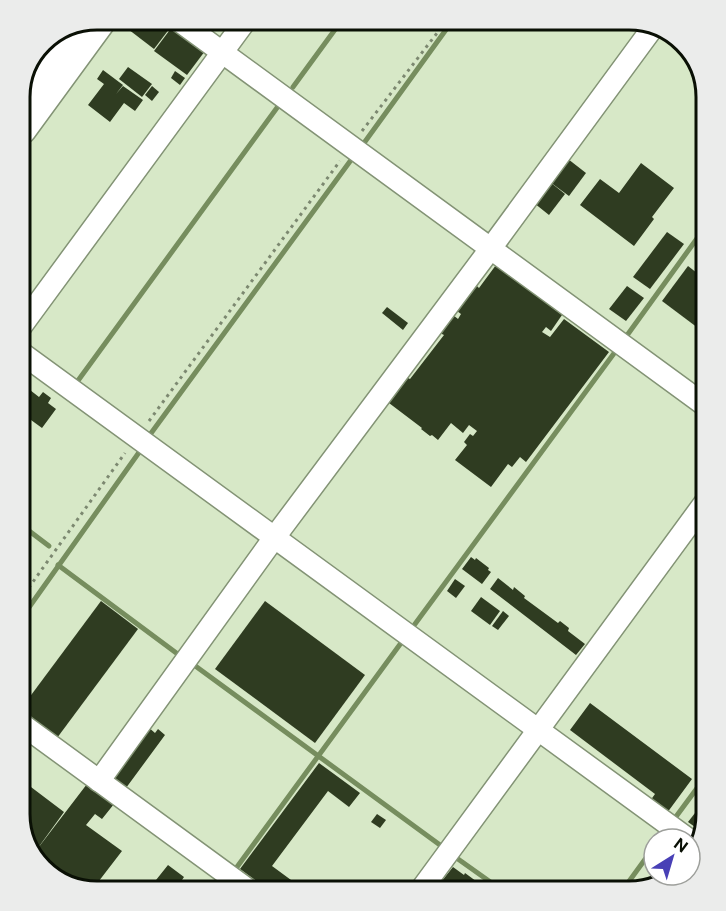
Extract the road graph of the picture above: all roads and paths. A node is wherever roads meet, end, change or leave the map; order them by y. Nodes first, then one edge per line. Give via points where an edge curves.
1 (91, 30) edge
2 (192, 30) edge
3 (238, 30) edge
4 (439, 30) edge
5 (649, 33) edge
6 (222, 52) junction
7 (30, 114) edge
8 (351, 146) junction
9 (491, 248) junction
10 (30, 314) edge
11 (30, 359) edge
12 (696, 399) edge
13 (137, 438) junction
14 (696, 515) edge
15 (274, 538) junction
16 (30, 586) edge
17 (30, 730) edge
18 (538, 730) junction
19 (99, 781) junction
20 (671, 827) edge
21 (236, 881) edge
22 (427, 881) edge

1 - 7 main road
2 - 6 street
3 - 6 street
4 - 8 path
5 - 9 street
6 - 8 street
6 - 10 street
8 - 9 street
8 - 13 path
9 - 12 street
9 - 15 street
11 - 13 street
13 - 15 street
13 - 16 path
14 - 18 street
15 - 18 street
15 - 19 street
17 - 19 street
18 - 20 street
18 - 22 street
19 - 21 street

